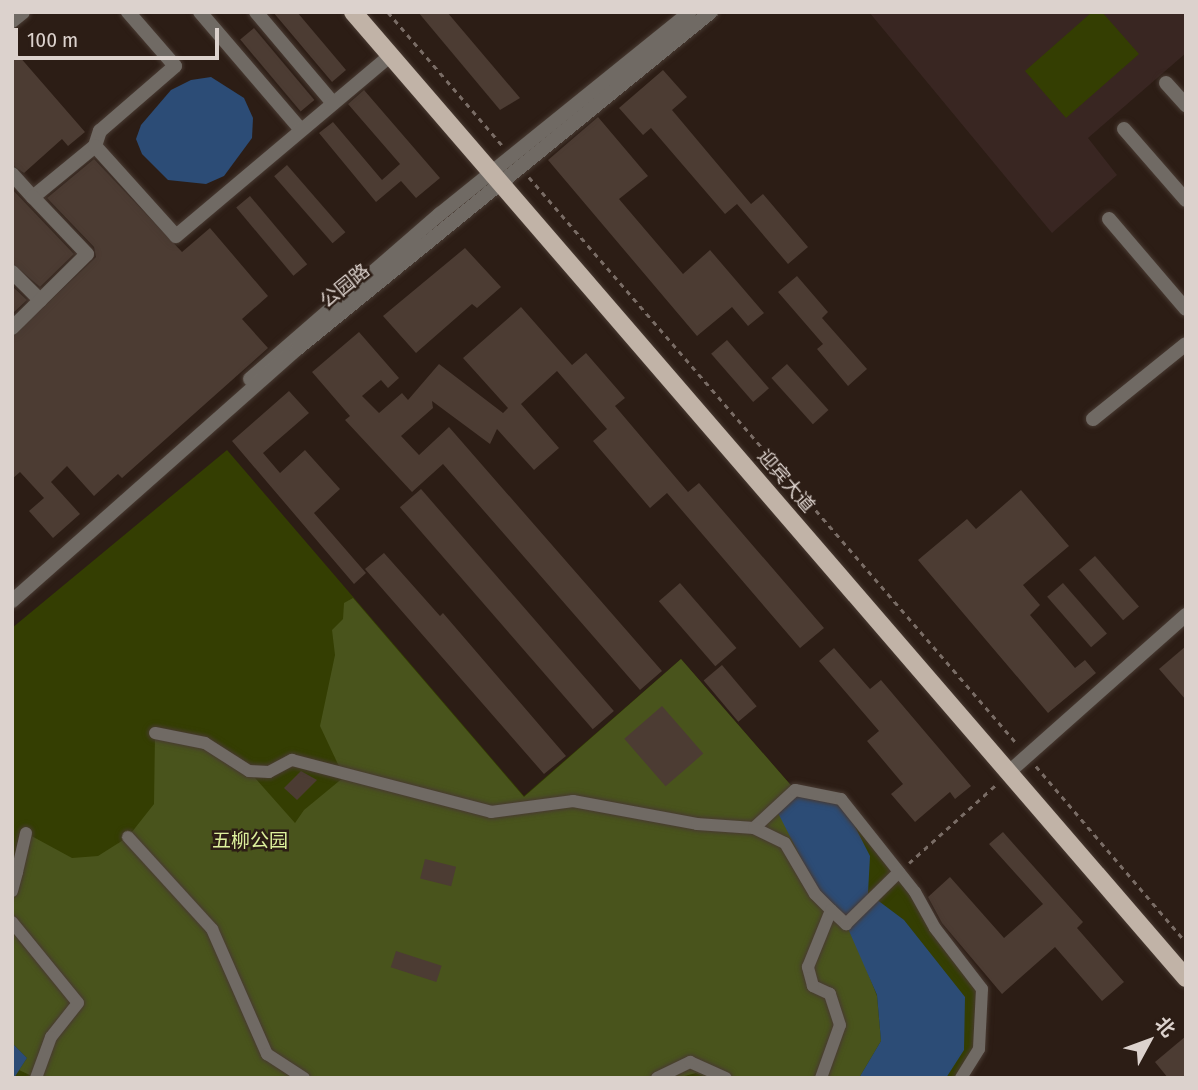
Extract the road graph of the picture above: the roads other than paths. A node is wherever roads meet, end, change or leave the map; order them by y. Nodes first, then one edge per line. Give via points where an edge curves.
1 (23, 12) edge
2 (128, 12) edge
3 (200, 12) edge
4 (256, 12) edge
5 (353, 12) edge
6 (367, 12) edge
7 (690, 12) edge
8 (711, 12) edge
9 (12, 21) edge
10 (391, 55) junction
11 (1166, 83) dead end
12 (333, 103) junction
13 (1186, 106) edge
14 (1124, 129) dead end
15 (301, 130) junction
16 (96, 146) junction
17 (506, 170) junction
18 (12, 174) edge
19 (33, 197) junction
20 (1186, 200) edge
21 (1109, 219) dead end
22 (12, 272) edge
23 (40, 300) junction
24 (1186, 309) edge
25 (12, 328) edge
26 (1186, 344) edge
27 (1094, 419) dead end
28 (12, 592) edge
29 (12, 601) edge
30 (1186, 615) edge
31 (155, 733) dead end
32 (1018, 764) junction
33 (754, 828) junction
34 (26, 833) dead end
35 (128, 837) dead end
36 (15, 870) edge
37 (899, 872) junction
38 (12, 891) edge
39 (831, 910) junction
40 (12, 922) edge
41 (1186, 960) edge
42 (1186, 978) edge
43 (36, 1078) edge
44 (304, 1078) edge
45 (657, 1078) edge
46 (726, 1078) edge
47 (821, 1078) edge
48 (961, 1078) edge

1 - 9 street
2 - 16 street via 175,66 100,131
3 - 15 street
4 - 12 street
5 - 10 main road, 迎宾大道
6 - 17 main road, 迎宾大道
7 - 17 street
8 - 17 street, 公园路
10 - 12 street
10 - 17 main road, 迎宾大道
11 - 13 street
12 - 15 street
14 - 20 street
15 - 16 street via 176,236
16 - 19 street
17 - 28 street via 286,345
17 - 29 street, 公园路
17 - 32 main road, 迎宾大道
18 - 19 street
19 - 23 street via 87,254
21 - 24 street
22 - 23 street
23 - 25 street
26 - 27 street
30 - 32 street
31 - 33 street via 205,743 249,771 269,772 292,760 491,812 573,801 697,824
32 - 41 main road, 迎宾大道
32 - 42 main road, 迎宾大道
33 - 37 street via 795,790 841,799
33 - 39 street via 785,843
34 - 36 street
35 - 44 street via 212,929 267,1054
36 - 38 street
37 - 39 street via 846,924
37 - 48 street via 982,989 979,1049
39 - 47 street via 808,967 813,986 830,994 840,1026
40 - 43 street via 78,1003 51,1037
45 - 46 street via 690,1062

